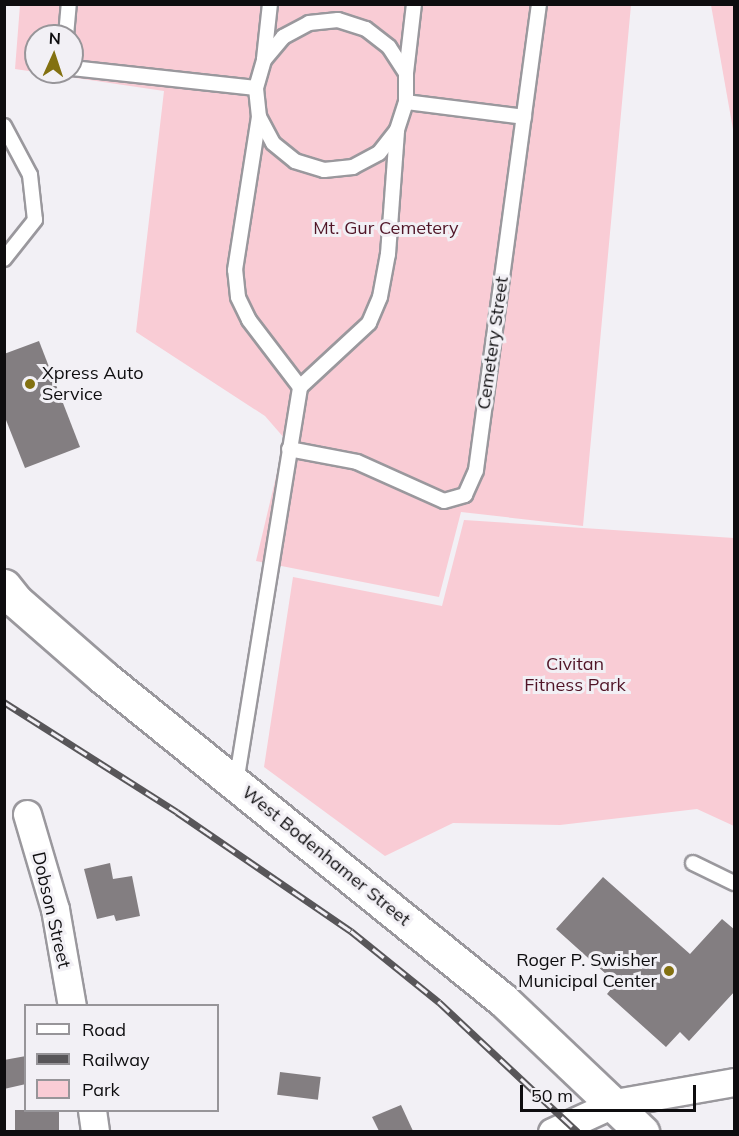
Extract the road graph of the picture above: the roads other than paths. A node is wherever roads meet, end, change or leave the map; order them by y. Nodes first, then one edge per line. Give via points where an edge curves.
1 (69, 4) edge
2 (270, 4) edge
3 (414, 4) edge
4 (539, 4) edge
5 (67, 24) edge
6 (264, 60) junction
7 (84, 69) edge
8 (406, 73) junction
9 (255, 88) junction
10 (406, 102) junction
11 (259, 117) junction
12 (524, 117) junction
13 (4, 126) edge
14 (398, 130) junction
15 (4, 259) edge
16 (300, 387) junction
17 (289, 449) junction
18 (4, 586) edge
19 (236, 783) junction
20 (27, 814) dead end
21 (693, 863) dead end
22 (735, 883) edge
23 (72, 1004) edge
24 (735, 1082) edge
25 (615, 1103) junction
26 (92, 1112) edge
27 (95, 1131) edge
28 (552, 1131) edge
29 (642, 1131) edge

1 - 5 lane
2 - 6 lane
3 - 8 lane
4 - 12 lane, Cemetery Street
6 - 8 lane via 291,32 309,23 338,20 366,29 389,47
6 - 9 lane
7 - 9 lane
8 - 10 lane
9 - 11 lane
10 - 12 lane
10 - 14 lane
11 - 14 lane via 273,143 295,162 324,170 353,167 379,153
11 - 16 lane via 235,270 238,297 249,320
12 - 17 lane, Cemetery Street via 476,470 465,495 444,501 357,462
13 - 15 lane via 30,175 35,220
14 - 16 lane via 388,254 380,297 369,323
16 - 17 lane
17 - 19 lane
18 - 19 main road, West Bodenhamer Street via 16,601 104,677
19 - 25 main road, West Bodenhamer Street via 503,1000
20 - 23 street, Dobson Street via 55,909
21 - 22 lane
24 - 25 street
25 - 28 street
25 - 29 main road, West Bodenhamer Street
26 - 27 street

